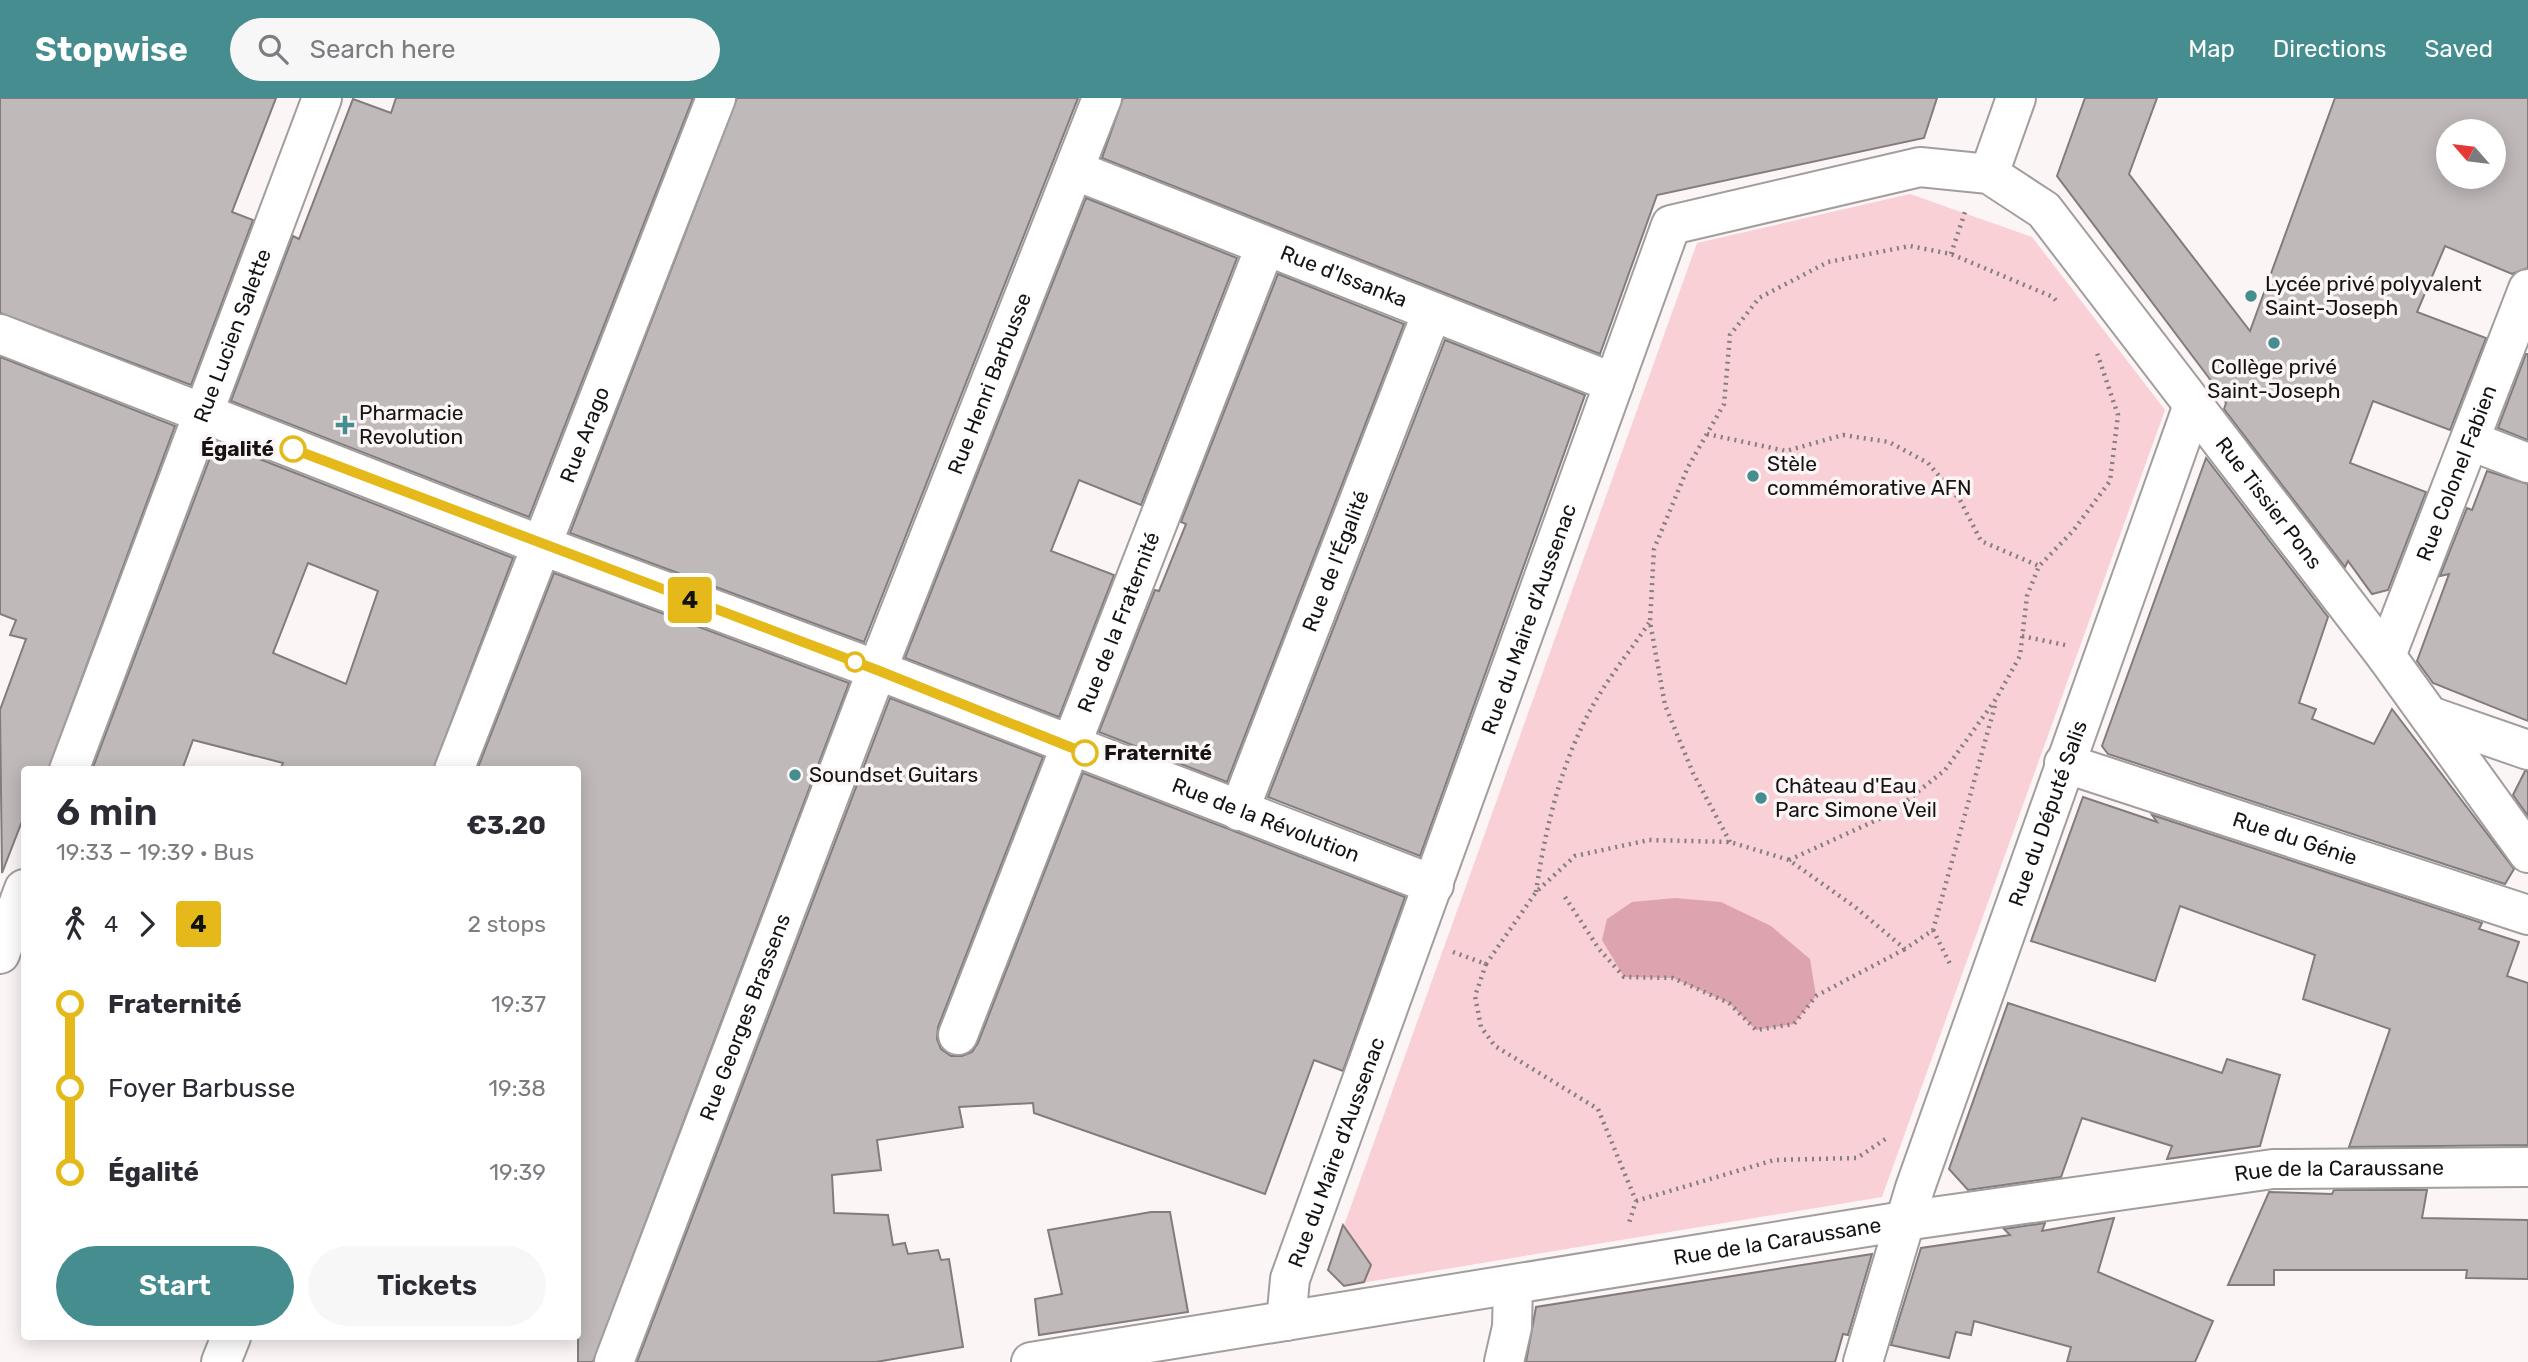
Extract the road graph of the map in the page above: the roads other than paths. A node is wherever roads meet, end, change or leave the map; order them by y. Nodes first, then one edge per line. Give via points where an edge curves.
1 (322, 98) edge
2 (716, 98) edge
3 (1102, 98) edge
4 (2015, 98) edge
5 (1074, 170) junction
6 (1989, 174) junction
7 (1265, 247) junction
8 (2528, 289) edge
9 (1432, 312) junction
10 (0, 334) edge
11 (1614, 383) junction
12 (2193, 405) junction
13 (202, 414) junction
14 (2471, 442) junction
15 (2528, 463) edge
16 (543, 545) junction
17 (2386, 656) junction
18 (877, 670) junction
19 (2430, 716) junction
20 (1069, 747) junction
21 (2528, 750) edge
22 (2063, 763) junction
23 (70, 766) edge
24 (456, 766) edge
25 (1238, 811) junction
26 (2528, 853) edge
27 (1434, 885) junction
28 (21, 897) edge
29 (2528, 915) edge
30 (0, 954) edge
31 (958, 1035) dead end
32 (2528, 1167) edge
33 (1904, 1221) junction
34 (1513, 1286) junction
35 (1286, 1321) junction
36 (229, 1340) edge
37 (221, 1362) edge
38 (614, 1362) edge
39 (1031, 1362) edge
40 (1504, 1362) edge
41 (1863, 1362) edge

1 - 13 street, Rue Lucien Salette
2 - 16 street, Rue Arago
3 - 5 street, Rue Henri Barbusse
4 - 6 street
5 - 7 street, Rue d'Issanka
5 - 18 street, Rue Henri Barbusse
6 - 11 street, Rue du Maire d'Aussenac via 1920,167 1671,225
6 - 12 street, Rue Tissier Pons via 2044,210
7 - 9 street, Rue d'Issanka
7 - 20 street, Rue de la Fraternité
8 - 14 street, Rue Colonel Fabien
9 - 11 street, Rue d'Issanka
9 - 25 street, Rue de l'Égalité
10 - 13 street, Rue de la Révolution
11 - 27 street, Rue du Maire d'Aussenac
12 - 17 street, Rue Tissier Pons
12 - 22 street, Rue du Député Salis
13 - 16 street, Rue de la Révolution
13 - 23 street, Rue Lucien Salette
14 - 15 street
14 - 17 street, Rue Colonel Fabien
16 - 18 street, Rue de la Révolution
16 - 24 street, Rue Arago
17 - 19 street, Rue Tissier Pons
18 - 20 street, Rue de la Révolution
18 - 38 street, Rue Georges Brassens
19 - 21 street
19 - 26 street, Rue Tissier Pons
20 - 25 street, Rue de la Révolution
20 - 31 street, Rue de la Fraternité
22 - 29 street, Rue du Génie
22 - 33 street, Rue du Député Salis
25 - 27 street, Rue de la Révolution
27 - 35 street, Rue du Maire d'Aussenac via 1290,1279
28 - 30 street
32 - 33 street, Rue de la Caraussane via 2273,1169
33 - 34 street, Rue de la Caraussane
33 - 41 street, Rue du Député Salis
34 - 35 street, Rue de la Caraussane
34 - 40 street via 1513,1327
35 - 39 street, Rue de la Caraussane
36 - 37 street

